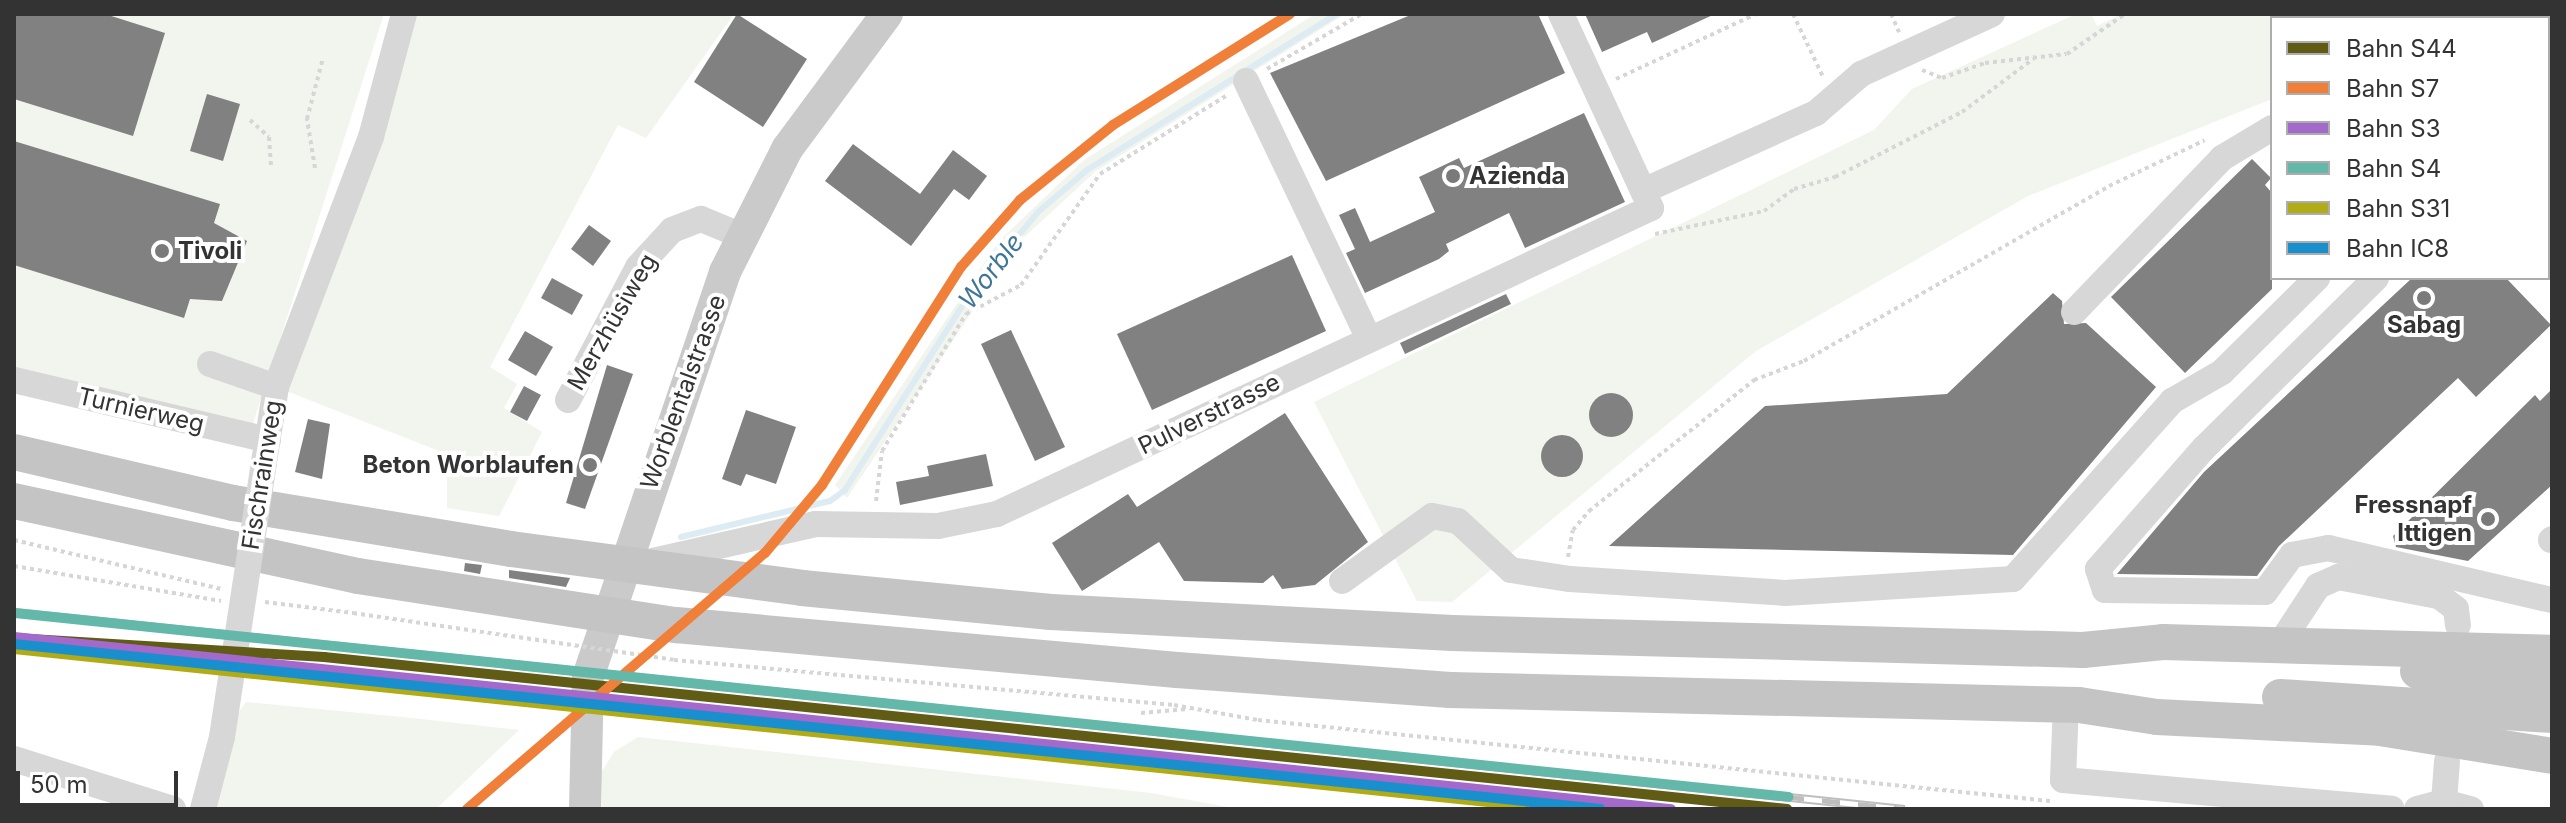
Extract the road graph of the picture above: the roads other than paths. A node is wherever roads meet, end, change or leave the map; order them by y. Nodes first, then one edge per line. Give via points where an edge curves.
1 (404, 14) edge
2 (887, 14) edge
3 (1561, 14) edge
4 (1992, 14) edge
5 (1246, 81) road end
6 (2270, 129) edge
7 (1643, 191) junction
8 (740, 235) junction
9 (2315, 280) edge
10 (2374, 280) edge
11 (2074, 312) dead end
12 (1368, 337) junction
13 (210, 364) dead end
14 (14, 380) edge
15 (276, 387) junction
16 (568, 400) dead end
17 (266, 451) junction
18 (14, 452) edge
19 (14, 501) edge
20 (619, 573) junction
21 (1342, 581) dead end
22 (2475, 586) junction
23 (2552, 600) edge
24 (2280, 644) junction
25 (2083, 650) junction
26 (2552, 653) edge
27 (2552, 683) edge
28 (2073, 704) junction
29 (2552, 715) edge
30 (2552, 756) edge
31 (14, 759) edge
32 (2447, 761) dead end
33 (2444, 802) junction
34 (173, 809) edge
35 (203, 809) edge
36 (585, 809) edge
37 (2392, 809) edge
38 (2417, 809) edge
39 (2471, 809) edge

1 - 15 street, Fischrainweg via 371,137
2 - 8 main road, Worblentalstrasse via 787,149
3 - 7 street
4 - 7 street via 1861,74 1833,99
5 - 12 street
6 - 11 street via 2222,158
7 - 12 street, Pulverstrasse via 1651,208
8 - 16 street, Merzhüsiweg via 701,219 664,237 638,267
8 - 20 main road, Worblentalstrasse
9 - 21 street via 2222,372 2172,401 2013,579 1785,593 1570,579 1511,570 1458,521 1432,516
10 - 22 street via 2204,448 2098,569 2105,590 2265,592 2300,541
12 - 20 street, Pulverstrasse via 1021,505 938,526 815,524 664,555
13 - 15 street
14 - 17 street, Turnierweg
15 - 17 street, Fischrainweg
17 - 35 street, Fischrainweg, bridge via 222,737
18 - 25 highway, bridge via 366,526 682,576 1181,619
19 - 28 highway, bridge via 358,576 691,627 1176,688
20 - 36 main road, Worblentalstrasse via 588,677
22 - 23 street
22 - 24 street via 2457,617 2431,593 2338,577 2318,586
24 - 25 highway via 2163,642
24 - 26 highway
25 - 27 highway via 2162,664
28 - 29 highway via 2158,694 2394,701
28 - 30 highway via 2157,717 2393,729
28 - 37 street via 2063,780
31 - 34 street
32 - 33 street
33 - 38 street
33 - 39 street

